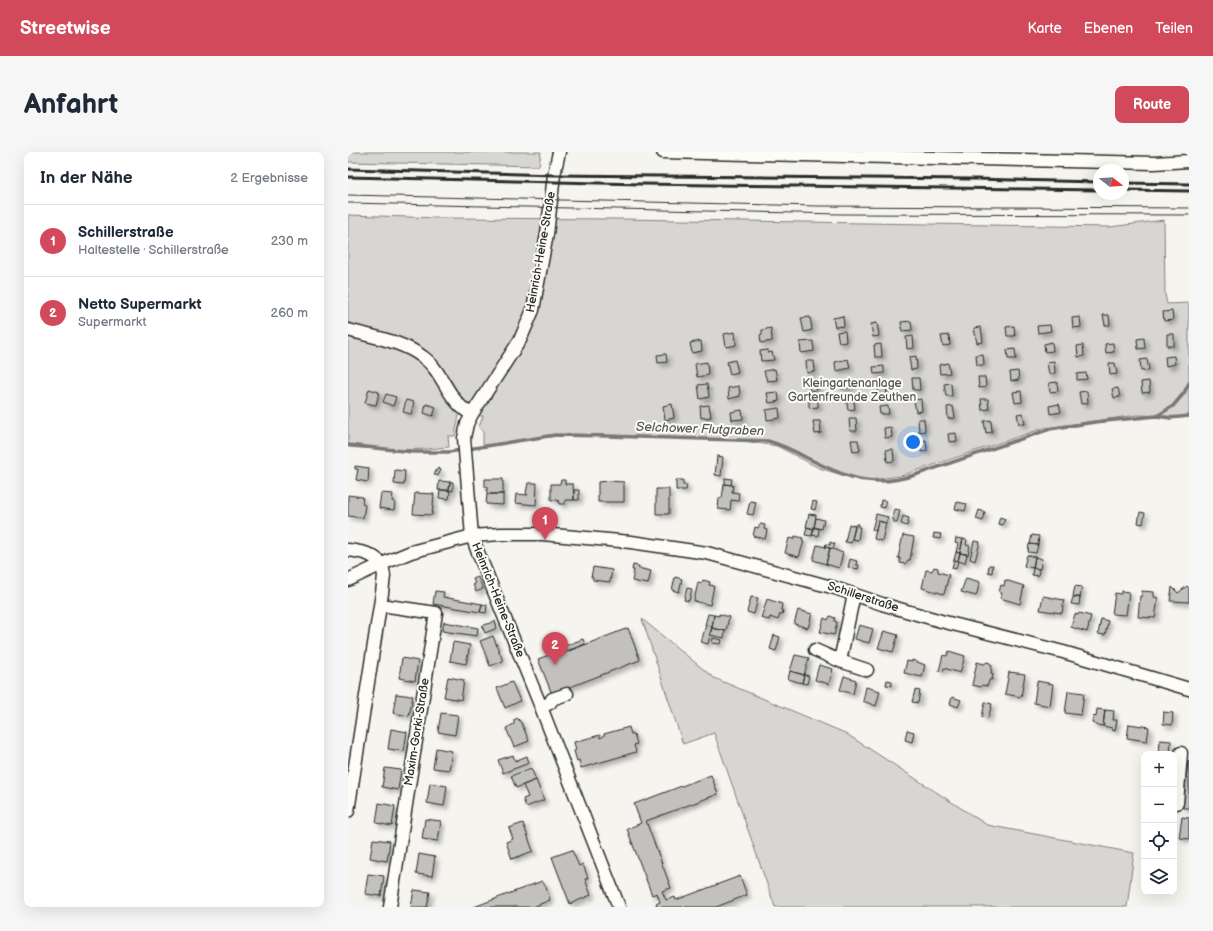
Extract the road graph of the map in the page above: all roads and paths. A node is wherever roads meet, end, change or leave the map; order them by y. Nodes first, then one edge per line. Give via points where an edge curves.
1 (559, 152) edge
2 (663, 152) edge
3 (731, 153) edge
4 (1162, 157) edge
5 (1189, 161) edge
6 (348, 330) edge
7 (472, 414) junction
8 (472, 536) junction
9 (348, 550) edge
10 (382, 564) junction
11 (348, 580) edge
12 (854, 594) junction
13 (381, 605) junction
14 (815, 650) dead end
15 (840, 661) junction
16 (867, 670) dead end
17 (1189, 689) edge
18 (567, 694) dead end
19 (542, 706) junction
20 (1181, 753) dead end
21 (1177, 803) dead end
22 (348, 811) edge
23 (390, 907) edge
24 (619, 907) edge

1 - 7 street, Heinrich-Heine-Straße via 533,310 520,340
2 - 3 street
3 - 4 street
4 - 5 street
6 - 7 street via 404,346 424,357 458,404
7 - 8 street, Heinrich-Heine-Straße via 464,438
8 - 10 street, Schillerstraße via 411,552
8 - 12 street, Schillerstraße via 557,535 680,548 708,553
8 - 19 street, Heinrich-Heine-Straße
9 - 10 street via 374,556
10 - 11 street, Schillerstraße
10 - 13 street via 384,576
12 - 15 street
12 - 17 street, Schillerstraße via 934,619 1070,654
13 - 22 street
13 - 23 street, Maxim-Gorki-Straße via 436,613
14 - 15 street
15 - 16 street
18 - 19 street
19 - 24 street, Heinrich-Heine-Straße
20 - 21 street

